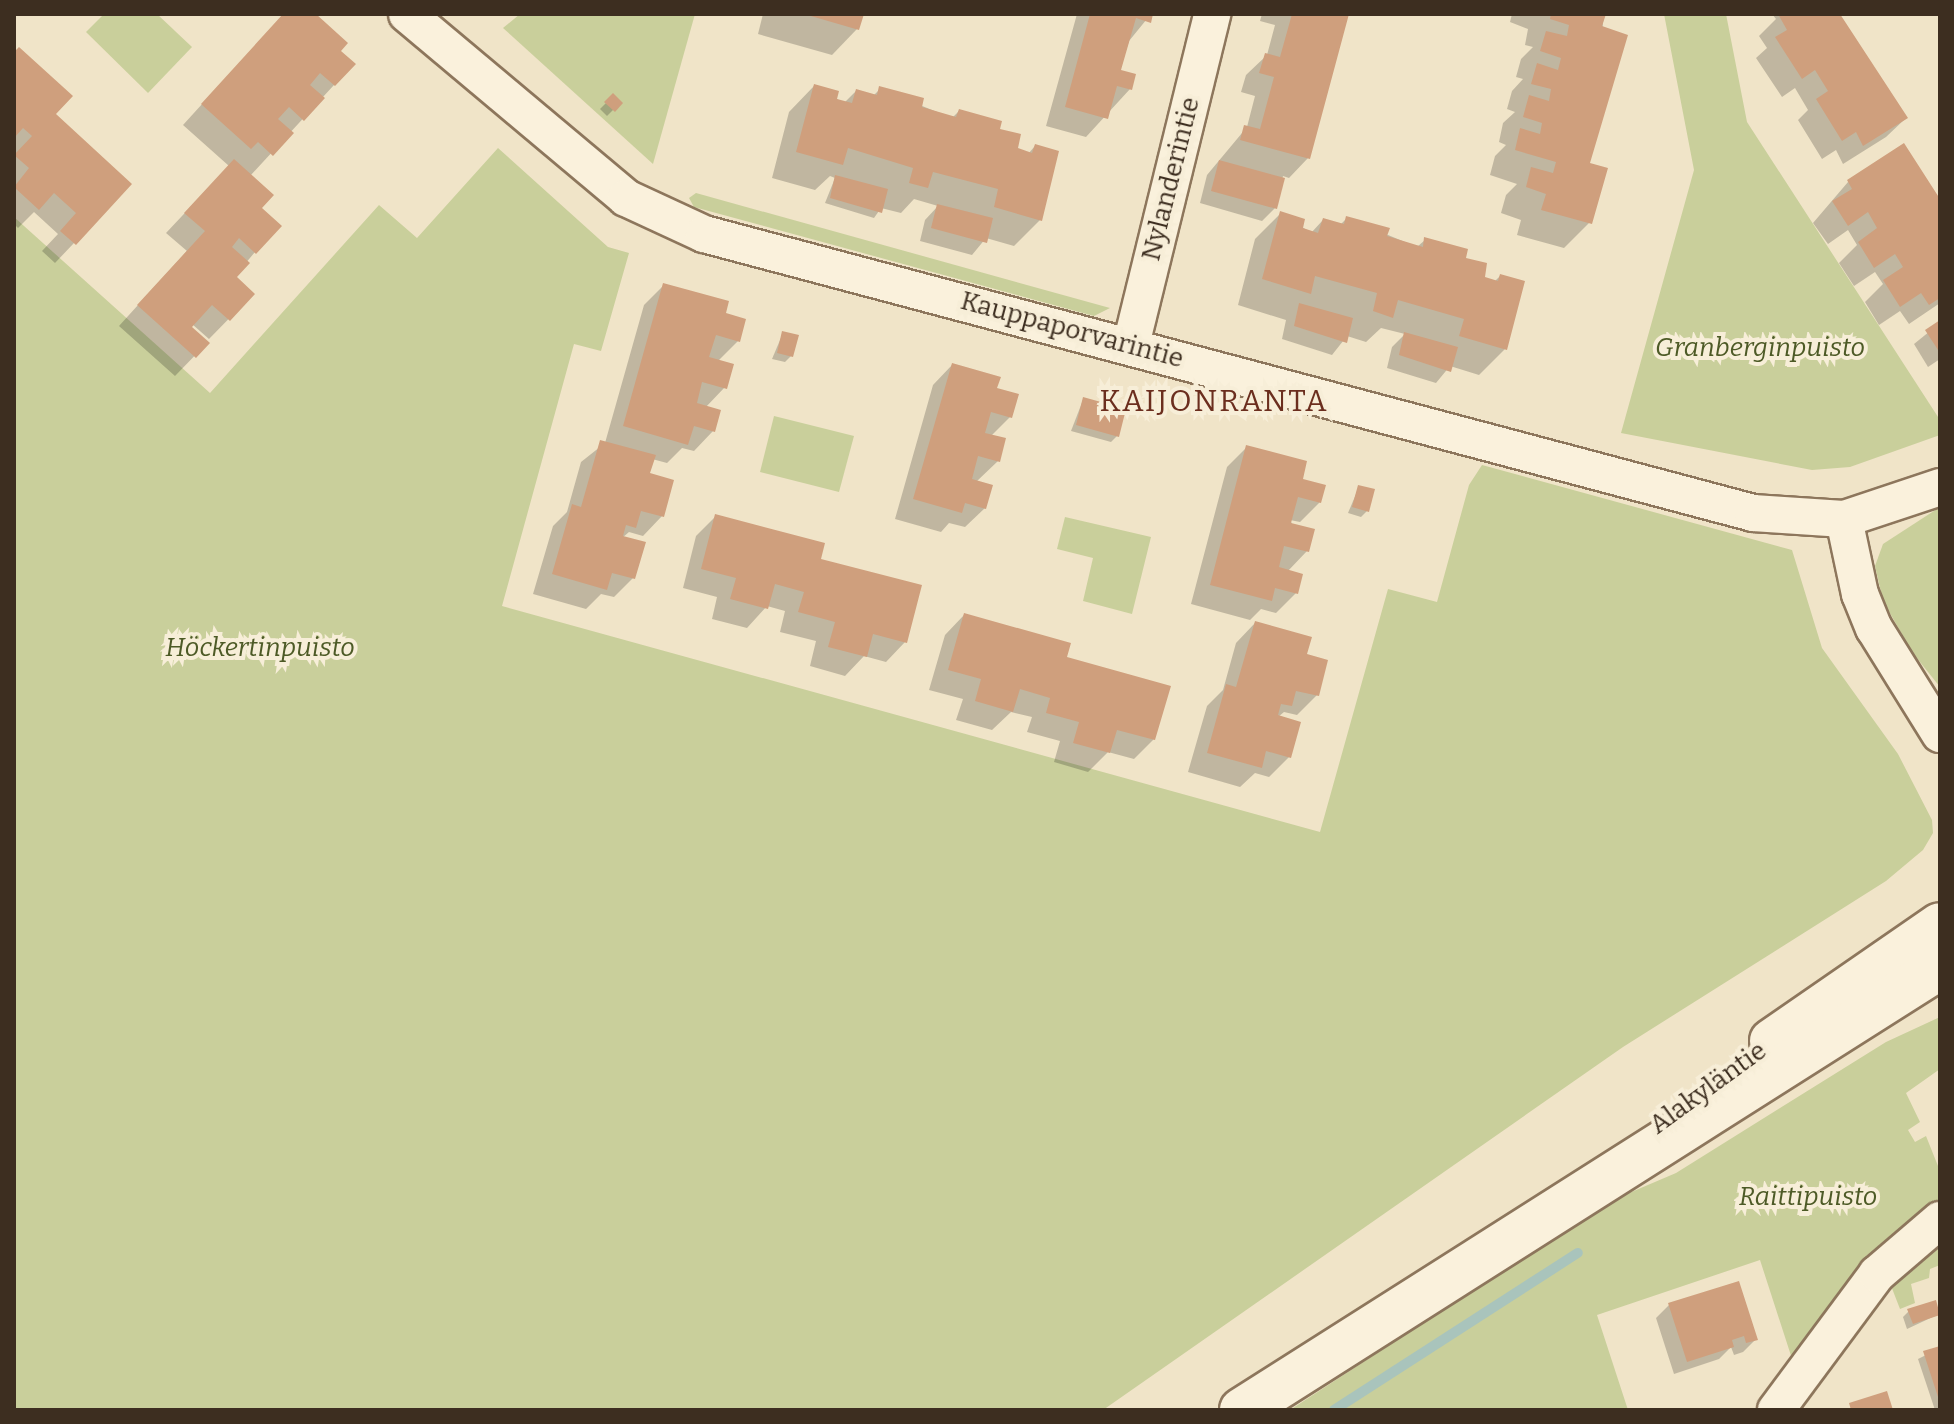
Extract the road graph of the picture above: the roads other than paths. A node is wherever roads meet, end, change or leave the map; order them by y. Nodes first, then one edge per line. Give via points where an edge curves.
1 (407, 14) edge
2 (1212, 14) edge
3 (1131, 345) junction
4 (1940, 487) edge
5 (1844, 519) junction
6 (1939, 728) edge
7 (1940, 925) edge
8 (1940, 967) edge
9 (1940, 1004) edge
10 (1848, 1027) junction
11 (1940, 1220) edge
12 (1480, 1255) junction
13 (1242, 1410) edge
14 (1776, 1410) edge

1 - 3 street, Kauppaporvarintie via 626,198 665,220
2 - 3 street, Nylanderintie
3 - 5 street, Kauppaporvarintie via 1753,513
4 - 5 street, Kauppaporvarintie
5 - 6 street via 1860,594 1874,628
7 - 12 main road, Alakyläntie via 1699,1092
8 - 10 main road, Alakyläntie
9 - 10 main road
10 - 12 main road, Alakyläntie
11 - 14 street via 1877,1274
12 - 13 main road, Alakyläntie

